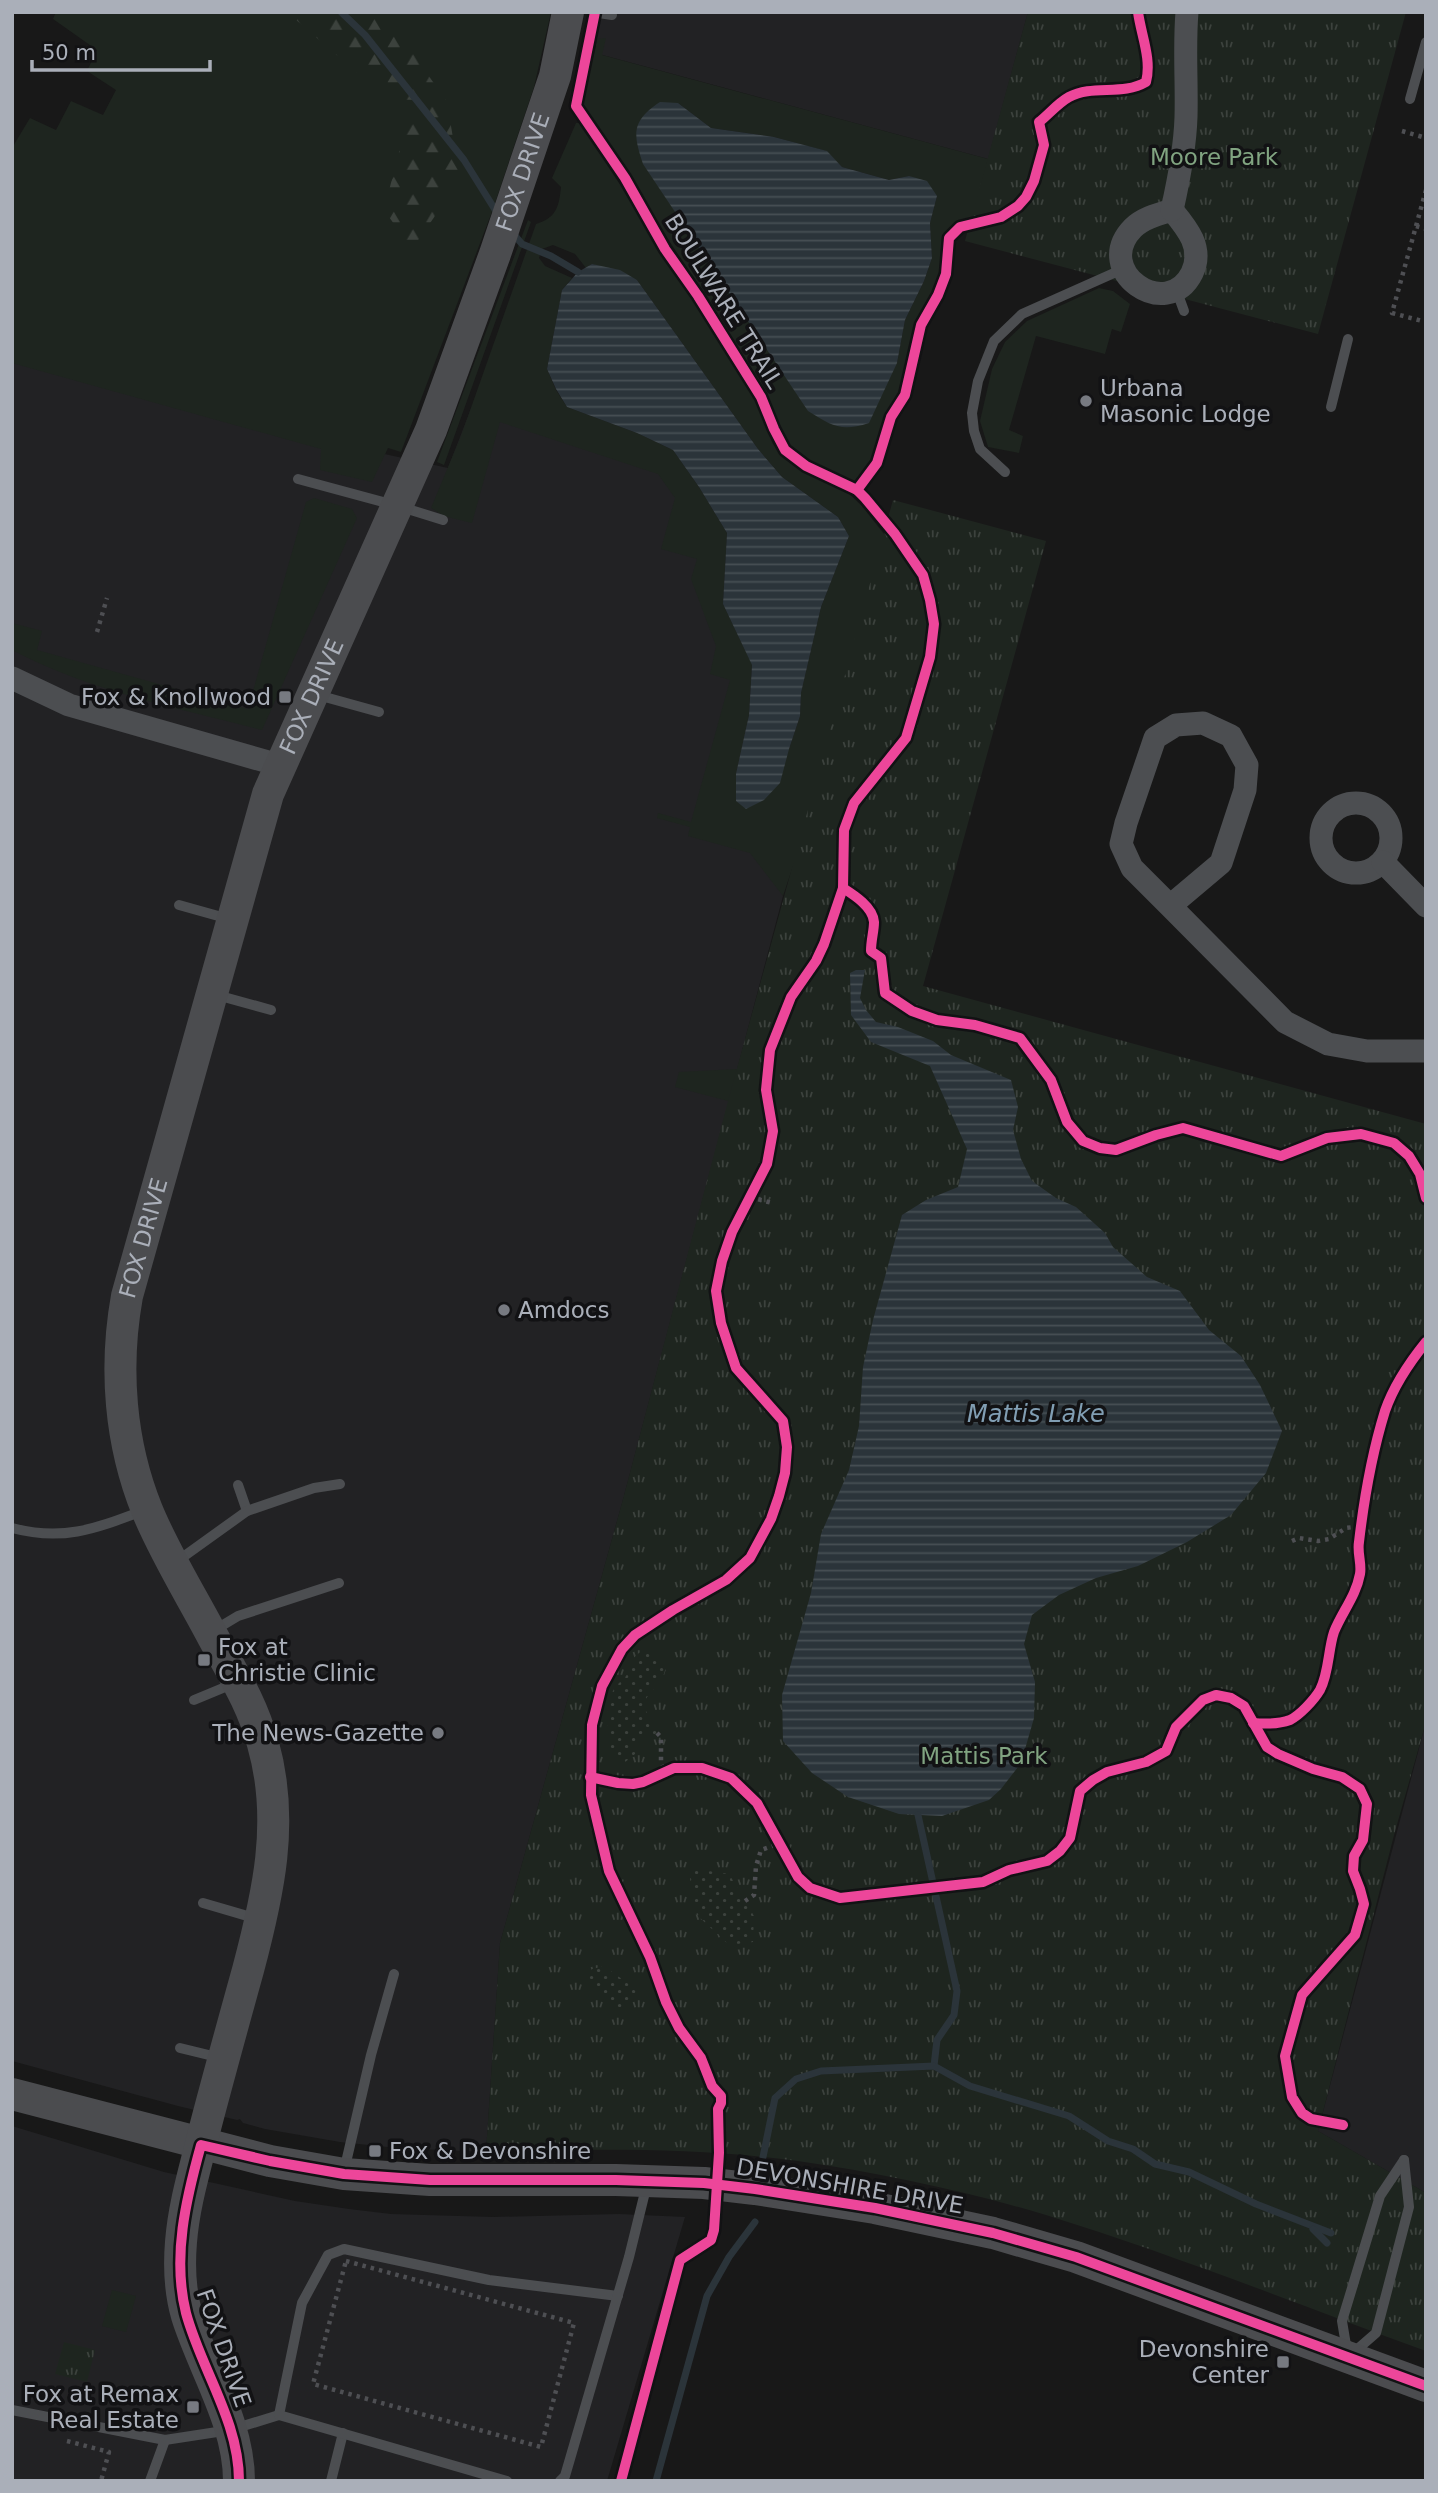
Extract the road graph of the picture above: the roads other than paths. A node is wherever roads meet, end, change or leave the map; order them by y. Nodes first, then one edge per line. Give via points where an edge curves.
1 (568, 12) edge
2 (592, 12) edge
3 (1187, 12) edge
4 (612, 15) dead end
5 (1426, 41) edge
6 (1410, 99) dead end
7 (1172, 209) junction
8 (1123, 269) junction
9 (1348, 339) dead end
10 (1331, 407) dead end
11 (1005, 472) dead end
12 (298, 479) dead end
13 (398, 506) junction
14 (443, 520) dead end
15 (12, 678) edge
16 (313, 694) junction
17 (379, 712) dead end
18 (279, 765) junction
19 (1383, 862) dead end
20 (179, 905) dead end
21 (1170, 906) junction
22 (1426, 906) edge
23 (232, 920) junction
24 (210, 993) junction
25 (271, 1010) dead end
26 (1426, 1052) edge
27 (238, 1485) dead end
28 (340, 1485) dead end
29 (147, 1510) junction
30 (247, 1511) junction
31 (12, 1528) edge
32 (174, 1563) junction
33 (339, 1583) dead end
34 (211, 1632) junction
35 (238, 1682) junction
36 (194, 1700) dead end
37 (203, 1903) dead end
38 (261, 1920) junction
39 (394, 1974) dead end
40 (180, 2048) dead end
41 (224, 2059) junction
42 (12, 2094) edge
43 (201, 2145) junction
44 (344, 2174) junction
45 (648, 2181) junction
46 (618, 2297) junction
47 (1348, 2357) junction
48 (1426, 2386) edge
49 (12, 2410) edge
50 (279, 2415) junction
51 (230, 2430) junction
52 (343, 2433) junction
53 (165, 2440) junction
54 (149, 2481) edge
55 (239, 2481) edge
56 (331, 2481) edge
57 (507, 2481) edge
58 (560, 2481) edge

1 - 13 street, FOX DRIVE via 555,76 495,254
2 - 4 lane
3 - 7 street via 1185,129
5 - 6 lane
7 - 8 street via 1133,227 1120,256
7 - 8 street via 1195,243 1196,260 1182,285 1180,300 1139,288
8 - 11 lane via 1022,314 994,341 978,381 972,413 980,449
9 - 10 lane
12 - 13 lane
13 - 14 lane
13 - 16 street, FOX DRIVE
15 - 18 street via 69,705
16 - 17 lane
16 - 18 street, FOX DRIVE
18 - 23 street, FOX DRIVE
19 - 22 street
20 - 23 lane
21 - 21 street via 1132,868 1121,844 1155,738 1176,725 1203,723 1231,736 1247,765 1245,790 1221,863
21 - 26 street via 1285,1022 1328,1044 1367,1051
23 - 24 street, FOX DRIVE
24 - 25 lane
24 - 29 street, FOX DRIVE via 121,1331 124,1420 133,1471
27 - 30 lane
28 - 30 lane via 314,1488
29 - 31 lane via 70,1534 43,1535
29 - 32 street, FOX DRIVE
30 - 32 lane
32 - 34 street, FOX DRIVE
33 - 34 lane via 238,1616
34 - 35 street, FOX DRIVE
35 - 36 lane
35 - 38 street, FOX DRIVE via 264,1744 272,1784 272,1866
37 - 38 lane
38 - 41 street, FOX DRIVE
39 - 44 lane
40 - 41 lane
41 - 43 street, FOX DRIVE
42 - 43 street, DEVONSHIRE DRIVE
43 - 44 street, DEVONSHIRE DRIVE
43 - 51 street, FOX DRIVE via 181,2243 181,2282 187,2315
44 - 45 street, DEVONSHIRE DRIVE via 430,2180
45 - 46 lane
45 - 47 street, DEVONSHIRE DRIVE via 789,2194 993,2233 1076,2257
46 - 50 lane via 489,2280 344,2249 328,2255 302,2303
46 - 58 lane
47 - 47 lane via 1376,2333 1409,2207 1404,2160 1380,2196 1342,2321
47 - 48 street, DEVONSHIRE DRIVE
49 - 53 lane
50 - 51 lane
50 - 52 lane
51 - 53 lane
51 - 55 street, FOX DRIVE
52 - 56 lane
52 - 57 lane
53 - 54 lane

